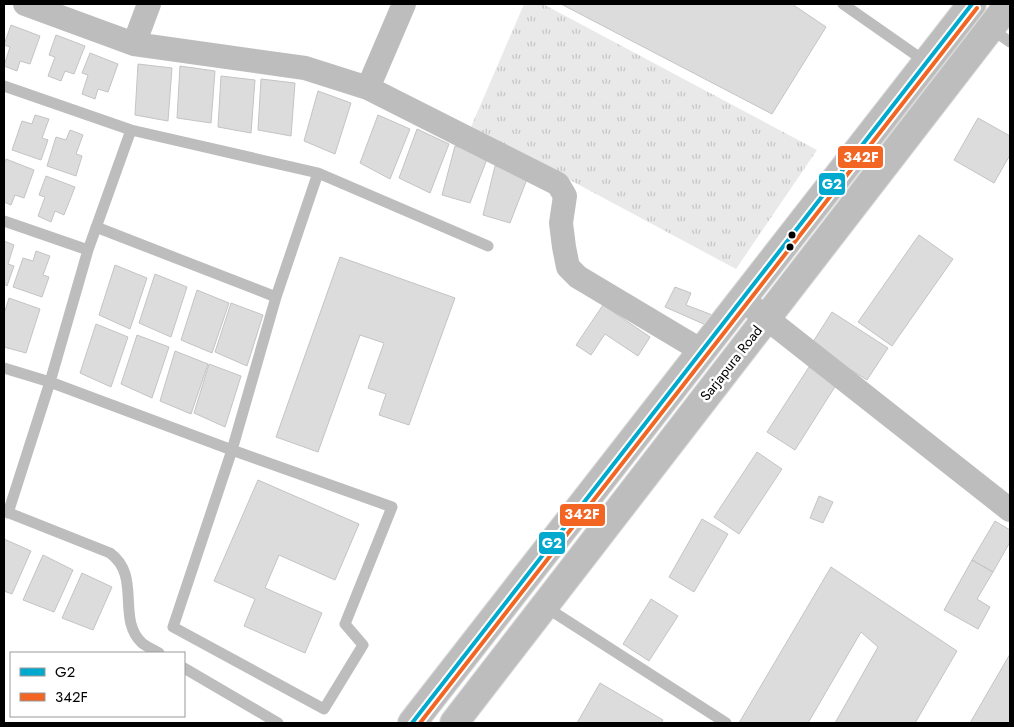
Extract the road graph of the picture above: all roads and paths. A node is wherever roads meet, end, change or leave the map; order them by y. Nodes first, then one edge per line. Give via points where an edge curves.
1 (25, 4) edge
2 (149, 4) edge
3 (404, 4) edge
4 (843, 4) edge
5 (972, 4) edge
6 (1009, 4) edge
7 (1000, 35) edge
8 (134, 44) junction
9 (926, 62) junction
10 (4, 86) edge
11 (368, 88) junction
12 (132, 130) junction
13 (318, 173) junction
14 (4, 221) edge
15 (96, 227) junction
16 (488, 246) dead end
17 (88, 250) junction
18 (276, 297) junction
19 (742, 299) junction
20 (766, 317) junction
21 (702, 351) junction
22 (4, 368) edge
23 (50, 382) junction
24 (232, 450) junction
25 (1010, 510) edge
26 (6, 512) edge
27 (544, 606) junction
28 (157, 652) edge
29 (185, 669) edge
30 (278, 723) edge
31 (412, 723) edge
32 (454, 723) edge
33 (726, 723) edge

1 - 8 street
2 - 8 street
3 - 11 street
4 - 9 lane
5 - 9 main road
6 - 7 main road, Sarjapura Road
7 - 20 main road, Sarjapura Road
8 - 11 street via 305,68
9 - 19 main road
10 - 12 lane
11 - 21 street via 558,184 564,196 561,223 568,267 578,277
12 - 13 lane
12 - 15 lane
13 - 16 lane
13 - 18 lane
14 - 17 lane
15 - 17 lane
15 - 18 lane
17 - 23 lane
18 - 24 lane
19 - 20 street
19 - 21 main road
20 - 25 street
20 - 27 main road, Sarjapura Road
21 - 31 main road
22 - 23 lane
23 - 24 lane
23 - 26 lane
24 - 24 lane via 392,507 345,624 363,645 324,708 173,627
26 - 28 lane via 118,559 128,584 131,626 142,643
27 - 32 main road, Sarjapura Road
27 - 33 lane
29 - 30 lane

